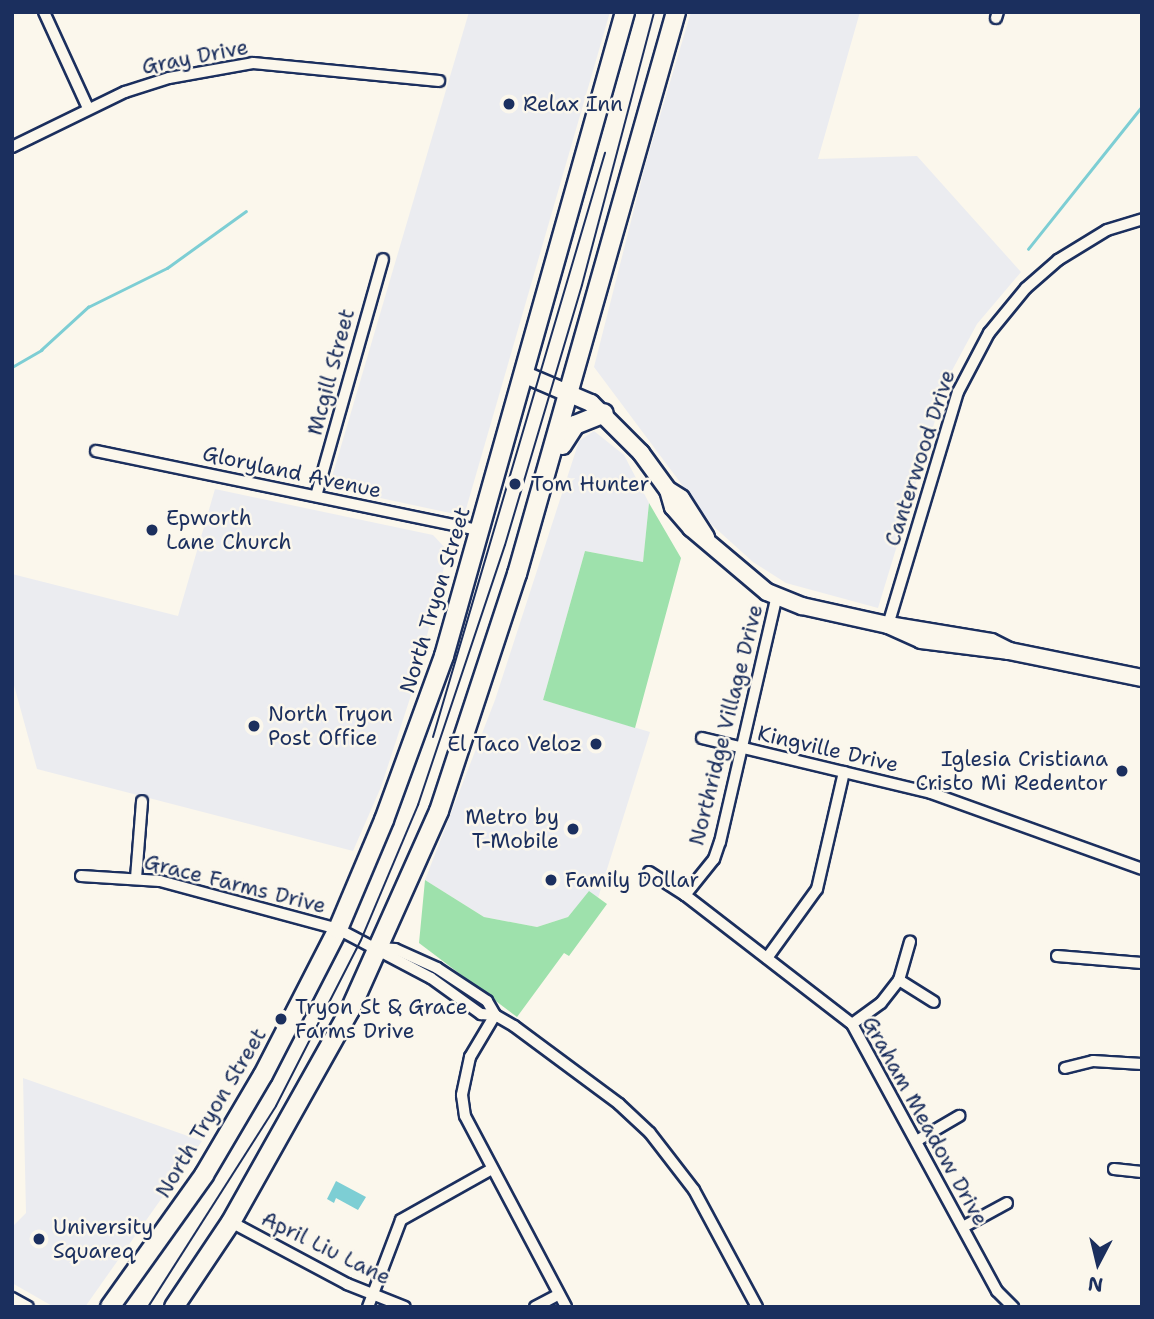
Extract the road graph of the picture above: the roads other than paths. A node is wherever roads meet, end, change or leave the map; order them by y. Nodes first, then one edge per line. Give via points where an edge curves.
1 (44, 12) edge
2 (625, 12) edge
3 (676, 12) edge
4 (439, 81) dead end
5 (88, 108) junction
6 (12, 147) edge
7 (1142, 219) edge
8 (383, 259) dead end
9 (523, 374) junction
10 (571, 392) junction
11 (604, 413) junction
12 (96, 451) dead end
13 (549, 466) junction
14 (316, 496) junction
15 (481, 531) junction
16 (777, 596) junction
17 (888, 625) junction
18 (1142, 678) edge
19 (702, 738) dead end
20 (739, 747) junction
21 (844, 772) junction
22 (142, 800) dead end
23 (1142, 869) edge
24 (649, 872) dead end
25 (81, 876) dead end
26 (136, 878) junction
27 (685, 895) junction
28 (338, 929) junction
29 (910, 942) dead end
30 (380, 948) junction
31 (1057, 956) dead end
32 (767, 958) junction
33 (1142, 963) edge
34 (898, 980) junction
35 (934, 1002) dead end
36 (495, 1015) junction
37 (852, 1024) junction
38 (1142, 1064) edge
39 (1065, 1068) dead end
40 (960, 1116) dead end
41 (918, 1140) junction
42 (492, 1169) junction
43 (1115, 1169) dead end
44 (1142, 1172) edge
45 (1007, 1203) dead end
46 (231, 1222) junction
47 (963, 1227) junction
48 (559, 1294) junction
49 (373, 1295) junction
50 (12, 1298) edge
51 (29, 1307) edge
52 (110, 1307) edge
53 (174, 1307) edge
54 (368, 1307) edge
55 (405, 1307) edge
56 (535, 1307) edge
57 (566, 1307) edge
58 (757, 1307) edge
59 (1013, 1307) edge

1 - 5 street
2 - 9 main road, North Tryon Street
3 - 10 main road
4 - 5 street, Gray Drive via 253,63 169,78
5 - 6 street, Gray Drive
7 - 17 street, Canterwood Drive via 1107,230 1058,260 1022,292 982,344 958,392
8 - 14 street, Mcgill Street
9 - 10 street
9 - 15 main road, North Tryon Street
10 - 11 street
10 - 13 main road
11 - 13 main road via 575,425
11 - 16 street via 668,490 681,498 706,537 734,568
12 - 14 street, Gloryland Avenue
13 - 30 main road via 475,709 439,811
14 - 15 street, Gloryland Avenue
15 - 28 main road, North Tryon Street via 422,722
16 - 17 street
16 - 20 street, Northridge Village Drive
17 - 18 street via 991,642 1009,651
19 - 20 street, Kingville Drive
20 - 21 street, Kingville Drive
20 - 27 street, Northridge Village Drive via 717,852
21 - 23 street, Kingville Drive via 931,793
21 - 32 street via 817,889
22 - 26 street
24 - 27 street, Graham Meadow Drive
25 - 26 street, Grace Farms Drive
26 - 28 street, Grace Farms Drive
27 - 32 street, Graham Meadow Drive
28 - 30 street, Grace Farms Drive
28 - 52 main road, North Tryon Street via 263,1075 204,1175
29 - 34 street
30 - 36 street, Grace Farms Drive via 481,1014
30 - 46 main road via 311,1083
31 - 33 street
32 - 37 street, Graham Meadow Drive
34 - 35 street
34 - 37 street via 881,1003
36 - 42 street via 470,1057 462,1096 471,1134
36 - 58 street, Grace Farms Drive via 580,1073 650,1133 694,1190
37 - 41 street, Graham Meadow Drive
38 - 39 street via 1093,1061
40 - 41 street
41 - 47 street, Graham Meadow Drive
42 - 48 street
42 - 49 street via 401,1220
43 - 44 street
45 - 47 street
46 - 49 street, April Liu Lane
46 - 53 main road
47 - 59 street, Graham Meadow Drive via 997,1291
48 - 56 street
48 - 57 street
49 - 54 street
49 - 55 street, April Liu Lane
50 - 51 street

